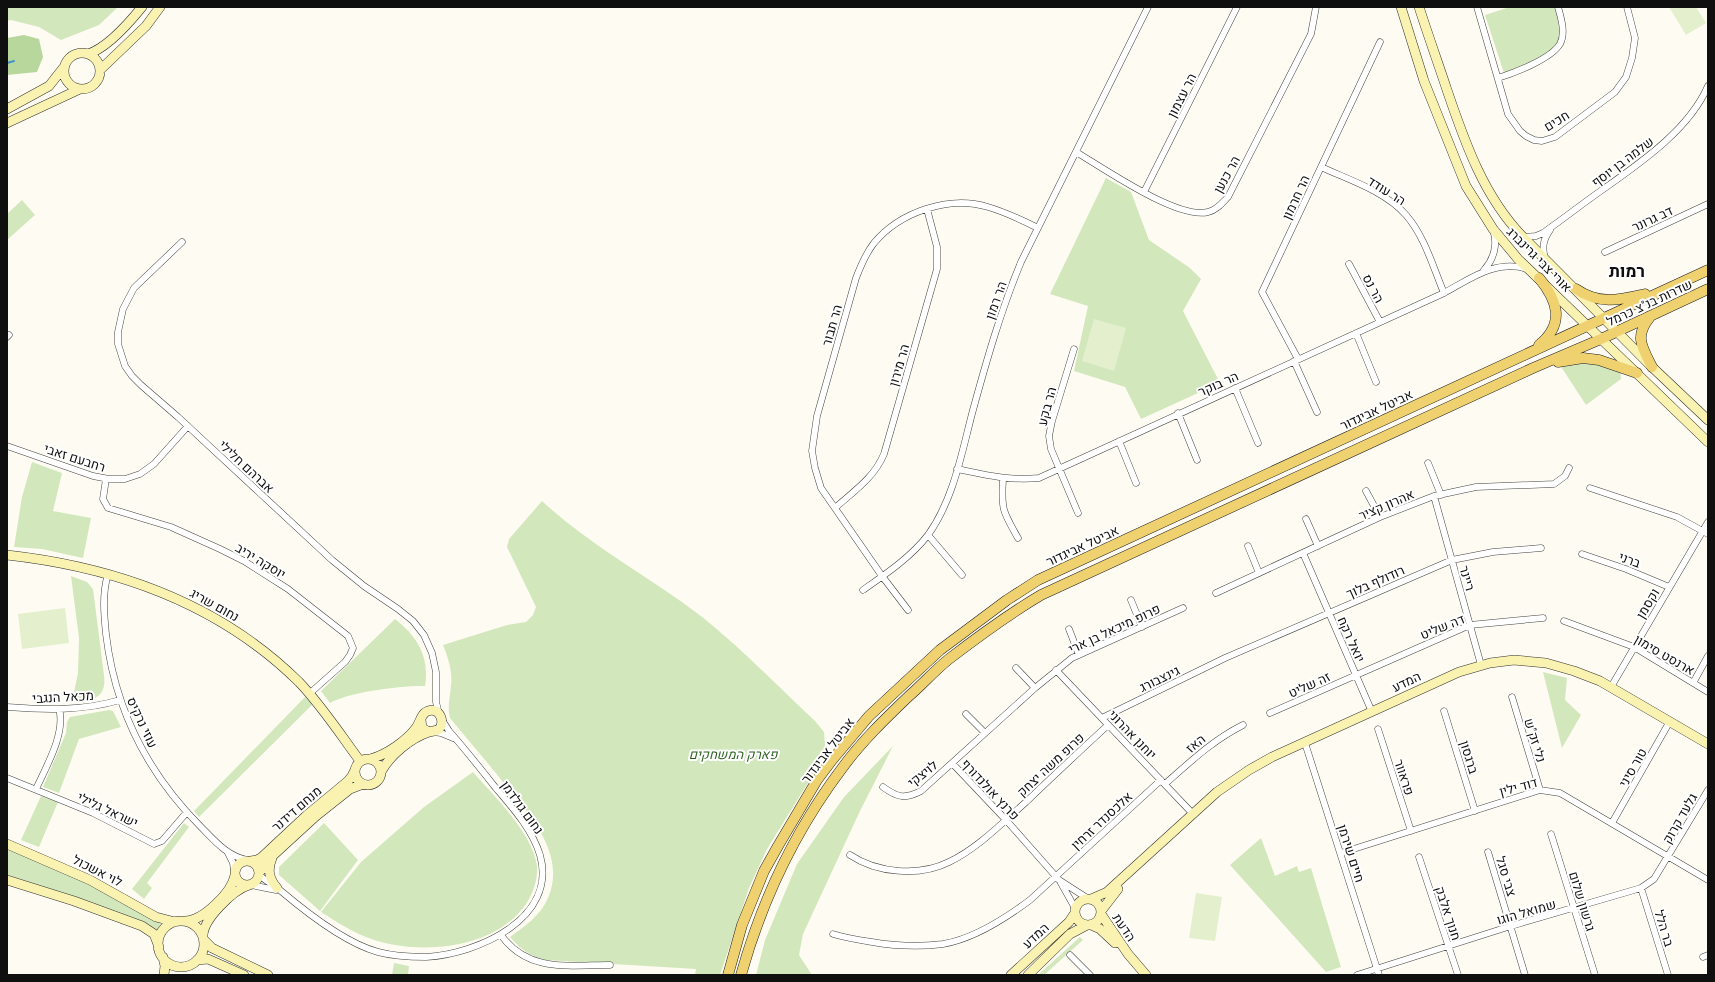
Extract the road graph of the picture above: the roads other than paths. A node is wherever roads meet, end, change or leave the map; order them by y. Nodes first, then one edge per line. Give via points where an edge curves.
1 (142, 7) edge
2 (160, 7) edge
3 (1148, 7) edge
4 (1237, 7) edge
5 (1316, 7) edge
6 (1401, 7) edge
7 (1419, 7) edge
8 (1477, 7) edge
9 (1558, 7) edge
10 (1627, 7) edge
11 (1380, 42) dead end
12 (88, 54) junction
13 (64, 67) junction
14 (100, 70) junction
15 (1498, 78) junction
16 (1708, 86) edge
17 (80, 89) junction
18 (1706, 97) edge
19 (7, 109) edge
20 (7, 123) edge
21 (1076, 152) junction
22 (1321, 167) junction
23 (1144, 192) junction
24 (1708, 204) edge
25 (927, 209) junction
26 (1555, 224) junction
27 (1038, 228) junction
28 (1492, 228) junction
29 (1523, 237) junction
30 (182, 242) dead end
31 (1605, 252) dead end
32 (1545, 259) junction
33 (1349, 264) dead end
34 (1530, 270) junction
35 (1708, 270) edge
36 (1482, 273) junction
37 (1539, 278) junction
38 (1576, 289) junction
39 (1708, 289) edge
40 (1663, 290) junction
41 (1444, 293) junction
42 (1651, 316) junction
43 (1604, 318) junction
44 (1380, 322) junction
45 (1588, 325) junction
46 (1617, 332) junction
47 (1356, 333) junction
48 (1602, 339) junction
49 (1074, 349) dead end
50 (1529, 353) junction
51 (1296, 360) junction
52 (1652, 367) junction
53 (1533, 368) junction
54 (1637, 373) junction
55 (1376, 382) dead end
56 (1235, 388) junction
57 (1317, 412) dead end
58 (1178, 413) junction
59 (1708, 420) edge
60 (188, 426) junction
61 (1119, 441) junction
62 (1708, 442) edge
63 (1258, 443) dead end
64 (7, 446) edge
65 (1198, 460) dead end
66 (1428, 463) dead end
67 (1569, 468) dead end
68 (957, 469) junction
69 (1059, 470) junction
70 (106, 479) junction
71 (1003, 479) junction
72 (1136, 483) dead end
73 (1590, 488) dead end
74 (1366, 491) dead end
75 (1441, 494) junction
76 (1434, 496) junction
77 (835, 508) junction
78 (1078, 513) dead end
79 (1380, 517) junction
80 (1306, 519) dead end
81 (1708, 522) edge
82 (1706, 532) edge
83 (928, 535) junction
84 (1018, 538) dead end
85 (1248, 546) dead end
86 (1318, 546) junction
87 (1541, 548) dead end
88 (1303, 553) junction
89 (1582, 554) dead end
90 (7, 555) edge
91 (1452, 560) junction
92 (1259, 573) junction
93 (108, 574) junction
94 (962, 575) dead end
95 (882, 576) junction
96 (1669, 587) junction
97 (863, 590) dead end
98 (1216, 593) dead end
99 (1131, 600) dead end
100 (1183, 608) dead end
101 (908, 610) dead end
102 (1329, 613) junction
103 (1542, 618) dead end
104 (1564, 621) dead end
105 (1470, 625) junction
106 (1142, 627) junction
107 (1068, 629) dead end
108 (1634, 647) junction
109 (1079, 655) junction
110 (1708, 656) edge
111 (1225, 658) joint
112 (1481, 665) junction
113 (1016, 668) dead end
114 (1056, 670) junction
115 (1356, 675) junction
116 (1693, 683) junction
117 (1611, 686) junction
118 (1035, 688) junction
119 (1708, 692) edge
120 (436, 693) junction
121 (309, 694) junction
122 (1512, 697) dead end
123 (120, 700) junction
124 (7, 707) edge
125 (59, 709) junction
126 (1444, 711) dead end
127 (1372, 712) junction
128 (1270, 713) dead end
129 (966, 714) dead end
130 (423, 716) junction
131 (441, 716) junction
132 (1102, 718) junction
133 (1670, 722) junction
134 (1243, 724) dead end
135 (1108, 725) junction
136 (1378, 729) dead end
137 (431, 732) junction
138 (985, 733) junction
139 (456, 739) junction
140 (1305, 743) junction
141 (1708, 744) edge
142 (370, 759) junction
143 (360, 761) junction
144 (952, 763) junction
145 (355, 770) junction
146 (381, 772) junction
147 (7, 778) edge
148 (1163, 782) junction
149 (363, 784) junction
150 (883, 788) dead end
151 (36, 789) junction
152 (1540, 790) junction
153 (1708, 790) edge
154 (1475, 810) junction
155 (187, 812) junction
156 (1193, 814) junction
157 (1006, 820) junction
158 (1612, 823) junction
159 (1411, 831) junction
160 (1551, 834) dead end
161 (7, 844) edge
162 (227, 852) junction
163 (1488, 852) dead end
164 (276, 853) junction
165 (1341, 853) junction
166 (850, 855) dead end
167 (1419, 857) dead end
168 (1669, 857) junction
169 (249, 861) junction
170 (1141, 862) junction
171 (234, 873) junction
172 (259, 874) junction
173 (1057, 878) junction
174 (7, 880) edge
175 (1708, 880) edge
176 (250, 885) junction
177 (277, 888) junction
178 (1641, 888) junction
179 (284, 894) junction
180 (1089, 898) junction
181 (1574, 908) junction
182 (1075, 911) junction
183 (1101, 913) junction
184 (186, 921) junction
185 (175, 922) junction
186 (1089, 925) junction
187 (1511, 926) junction
188 (833, 934) dead end
189 (501, 935) junction
190 (204, 939) junction
191 (1448, 946) junction
192 (159, 947) junction
193 (1070, 954) dead end
194 (1128, 954) junction
195 (163, 957) junction
196 (197, 960) junction
197 (610, 965) dead end
198 (181, 967) junction
199 (1378, 972) edge
200 (164, 975) edge
201 (169, 975) edge
202 (244, 975) edge
203 (268, 975) edge
204 (728, 975) edge
205 (741, 975) edge
206 (1011, 975) edge
207 (1028, 975) edge
208 (1090, 975) edge
209 (1146, 975) edge
210 (1357, 975) edge
211 (1458, 975) edge
212 (1526, 975) edge
213 (1595, 975) edge
214 (1668, 975) edge

1 - 12 street via 100,49
2 - 14 street via 141,31
3 - 21 street, הר רמון
4 - 23 street, הר עצמון
5 - 23 street, הר כנען via 1311,34 1228,197 1219,207 1208,212 1194,212 1174,207
6 - 28 street, אורי צבי גרינברג via 1424,81 1453,157 1466,186
7 - 29 street, אורי צבי גרינברג via 1466,145 1493,199
8 - 15 street, חכים
9 - 15 street via 1563,28 1561,43 1527,68
10 - 15 street, חכים via 1635,38 1626,77 1615,92 1555,137 1542,141 1534,140 1520,131 1508,114
11 - 22 street, הר חרמון
12 - 13 street via 76,54
12 - 14 street via 96,60
13 - 17 street via 69,84
13 - 19 street via 49,86
14 - 17 street via 95,84
16 - 18 street, שלמה בן יוסף
17 - 20 street
18 - 26 street, שלמה בן יוסף via 1652,154
21 - 23 street, הר כנען
21 - 27 street, הר רמון
22 - 41 street, הר עודד via 1377,193 1406,215 1423,242
22 - 51 street, הר חרמון via 1262,292
24 - 31 street, דב גרונר
25 - 27 street, הר תבור via 962,203 987,206
25 - 77 street, הר מירון via 937,247 937,269 884,454 872,476
25 - 77 street, הר תבור via 910,215 875,242 865,256 856,278 817,416 812,451 821,488
26 - 29 street, שלמה בן יוסף via 1536,236
26 - 32 street, שלמה בן יוסף via 1544,242
27 - 68 street, הר רמון via 1021,262 995,330
28 - 34 street, אורי צבי גרינברג
28 - 36 street via 1495,239 1494,253
29 - 32 street, אורי צבי גרינברג
30 - 60 street, אברהם חלילי via 134,288 123,309 118,332 121,355 132,376
32 - 38 street, אורי צבי גרינברג
33 - 44 street, הר נס
34 - 36 street, הר בוקר via 1506,266
34 - 37 street, אורי צבי גרינברג
35 - 40 main road, שדרות בנ"צ כרמל
36 - 41 street, הר בוקר
37 - 45 street, אורי צבי גרינברג
37 - 50 main road via 1555,303 1556,313 1553,328 1547,338
38 - 40 main road via 1586,296 1602,300
38 - 43 street, אורי צבי גרינברג
39 - 42 main road, שדרות בנ"צ כרמל
40 - 43 main road, שדרות בנ"צ כרמל
41 - 44 street, הר בוקר
42 - 46 main road, שדרות בנ"צ כרמל
42 - 52 main road via 1641,332 1641,340 1642,348
43 - 45 main road, אביטל אביגדור
43 - 46 street, אורי צבי גרינברג
44 - 47 street, הר בוקר
45 - 48 street, אורי צבי גרינברג
45 - 50 main road, אביטל אביגדור
46 - 48 main road, שדרות בנ"צ כרמל
46 - 52 street, אורי צבי גרינברג
47 - 51 street, הר בוקר
47 - 55 street
48 - 53 main road, אביטל אביגדור
48 - 54 street, אורי צבי גרינברג
49 - 69 street, הר בקע via 1049,436
50 - 204 main road, אביטל אביגדור via 1038,580 940,650 869,716 817,780 764,871 742,925
51 - 56 street, הר בוקר
51 - 57 street
52 - 59 street, אורי צבי גרינברג
53 - 54 main road via 1583,358 1609,362
53 - 205 main road, אביטל אביגדור via 1041,595 948,660 878,726 824,793 769,892
54 - 62 street, אורי צבי גרינברג
56 - 58 street, הר בוקר
56 - 63 street
58 - 61 street, הר בוקר
58 - 65 street
60 - 70 street, רחבעם זאבי via 147,470 125,479
60 - 120 street, אברהם חלילי via 336,564 413,621 424,635 432,653 436,672
61 - 69 street, הר בוקר
61 - 72 street
64 - 70 street, רחבעם זאבי
66 - 75 street
67 - 75 street, אהרון קציר via 1565,476 1554,484 1476,487
68 - 71 street, הר בוקר
68 - 83 street, הר רמון via 942,511
69 - 71 street, הר בוקר via 1039,478
69 - 78 street, הר בקע
70 - 121 street, יוסקה יריב via 103,499 108,508 171,528 226,552 288,589 348,636 353,648 349,658
71 - 84 street via 1002,502 1005,515
73 - 82 street via 1677,517
74 - 79 street
75 - 76 street, אהרון קציר
76 - 79 street, אהרון קציר
76 - 91 street, ריינר
77 - 95 street, הר תבור
79 - 86 street, אהרון קציר
80 - 86 street
81 - 82 street, וקסמן
82 - 96 street, וקסמן
83 - 94 street
83 - 95 street, הר רמון
85 - 92 street
86 - 88 street, אהרון קציר
87 - 91 street, רודולף בלוך via 1494,552
88 - 92 street, אהרון קציר
88 - 102 street, יואל רקח
89 - 96 street, ברני
90 - 93 street, נחום שריג via 58,562
91 - 102 street, רודולף בלוך
91 - 105 street, ריינר
92 - 98 street, אהרון קציר
93 - 121 street, נחום שריג via 172,596 217,619 280,664
93 - 123 street, עוזי נרקיס via 104,612 113,678
95 - 97 street, הר רמון
95 - 101 street, הר תבור
96 - 108 street, וקסמן
99 - 106 street
100 - 106 street, פרופ מיכאל בן ארי
102 - 111 street, רודולף בלוך
102 - 115 street, יואל רקח
103 - 105 street, דה שליט
104 - 108 street, ארנסט סימון
105 - 112 street, ריינר
105 - 115 street, דה שליט
106 - 109 street, פרופ מיכאל בן ארי
107 - 109 street
108 - 116 street, ארנסט סימון
108 - 117 street, וקסמן
109 - 114 street, פרופ מיכאל בן ארי
110 - 116 street
111 - 132 street, גינצבורג
112 - 117 street, המדע via 1514,660 1541,662 1574,671
112 - 127 street, המדע via 1435,682
113 - 118 street
114 - 118 street, פרנץ אולנדורף
114 - 132 street, יוחנן אהרוני
115 - 127 street, יואל רקח
115 - 128 street, זה שליט
116 - 119 street, ארנסט סימון
117 - 133 street, המדע
118 - 138 street, פרנץ אולנדורף
120 - 130 street, אברהם חלילי
120 - 131 street, אברהם חלילי
121 - 143 street, נחום שריג
122 - 152 street, נלי זק"ש
123 - 125 street, מכאל הנגבי via 89,707
123 - 155 street, עוזי נרקיס via 142,749 168,789
124 - 125 street, מכאל הנגבי
125 - 151 street via 60,731
126 - 154 street, ברגסון
127 - 140 street, המדע
129 - 138 street
130 - 131 street via 432,710
130 - 137 street via 422,728
130 - 142 street via 412,733 388,752
131 - 137 street via 440,728
131 - 139 street, נחום גולדמן via 447,729
132 - 135 street, יוחנן אהרוני
133 - 141 street, המדע
133 - 158 street, טור סיני
134 - 148 street, האז via 1205,748
135 - 148 street, יוחנן אהרוני
135 - 157 street, פרופ משה יצחק
136 - 159 street, פראוור
137 - 139 street via 442,733
137 - 146 street via 412,741 389,760
138 - 144 street, פרנץ אולנדורף
139 - 189 street, נחום גולדמן via 518,816 540,854 542,879 535,902 521,919
140 - 156 street, המדע via 1249,770 1217,792
140 - 165 street, חיים שירמן
142 - 143 street
142 - 146 street via 378,764
143 - 145 street
144 - 150 street, לויצקי via 913,795 903,797
144 - 157 street, פרנץ אולנדורף
145 - 149 street via 356,778
145 - 169 street, מנחם דידנר via 349,780 262,856
146 - 149 street via 375,783
147 - 151 street, ישראל גלילי
148 - 156 street, יוחנן אהרוני
148 - 173 street, אלכסנדר זרחין
149 - 164 street, מנחם דידנר via 350,789
151 - 155 street, ישראל גלילי via 93,813 154,844 162,841
152 - 154 street, דוד ילין
152 - 158 street, דוד ילין via 1560,793
153 - 168 street, גלעד קרוק
154 - 159 street, דוד ילין
155 - 162 street, עוזי נרקיס
156 - 170 street, המדע
157 - 166 street, פרופ משה יצחק via 977,844 948,863 925,870 873,867
157 - 173 street, פרנץ אולנדורף
158 - 168 street, דוד ילין
159 - 165 street, דוד ילין
160 - 181 street, גרשון שלום
161 - 185 street, לוי אשכול via 90,880 156,917
162 - 169 street, עוזי נרקיס
162 - 171 street, עוזי נרקיס via 233,863
163 - 187 street, צבי סגל
164 - 172 street, מנחם דידנר via 264,864
164 - 177 street via 269,870 271,880
165 - 199 street, חיים שירמן
167 - 191 street, חנוך אלבק
168 - 175 street, דוד ילין
168 - 178 street, שמואל הוגו via 1654,879
169 - 171 street via 238,864
169 - 172 street via 257,866
170 - 180 street, המדע via 1107,892
170 - 183 street, המדע
171 - 176 street via 239,883
171 - 184 street via 230,888 211,908 197,918
172 - 176 street via 256,882
172 - 177 street, נחום גולדמן
173 - 180 street, פרנץ אולנדורף
173 - 182 street, פרנץ אולנדורף
173 - 188 street, אלכסנדר זרחין via 1007,917 944,944 888,945
174 - 192 street via 142,926 154,934
176 - 179 street, נחום גולדמן
176 - 190 street via 236,892 210,918 205,927
177 - 179 street, נחום גולדמן
178 - 181 street, שמואל הוגו
178 - 214 street, בר הלל
179 - 189 street, נחום גולדמן via 347,939 377,952 415,957 444,954
180 - 182 street via 1078,902
180 - 183 street via 1099,905
181 - 187 street, שמואל הוגו
181 - 213 street, גרשון שלום
182 - 186 street via 1077,920
182 - 206 street, המדע via 1069,922
183 - 186 street via 1097,921
183 - 194 street, הדעת
184 - 185 street
184 - 190 street via 198,928
185 - 192 street via 168,925 162,933
186 - 194 street, הדעת via 1100,929
186 - 207 street, המדע via 1070,934
187 - 191 street, שמואל הוגו
187 - 212 street, צבי סגל
189 - 197 street via 516,953 534,961 557,965
190 - 196 street via 203,951
190 - 203 street via 215,950
191 - 199 street, שמואל הוגו
191 - 211 street, חנוך אלבק
192 - 195 street
193 - 208 street
194 - 209 street, הדעת
195 - 198 street via 171,964
195 - 200 street
196 - 198 street
196 - 202 street via 208,959
198 - 201 street
199 - 210 street, שמואל הוגו

